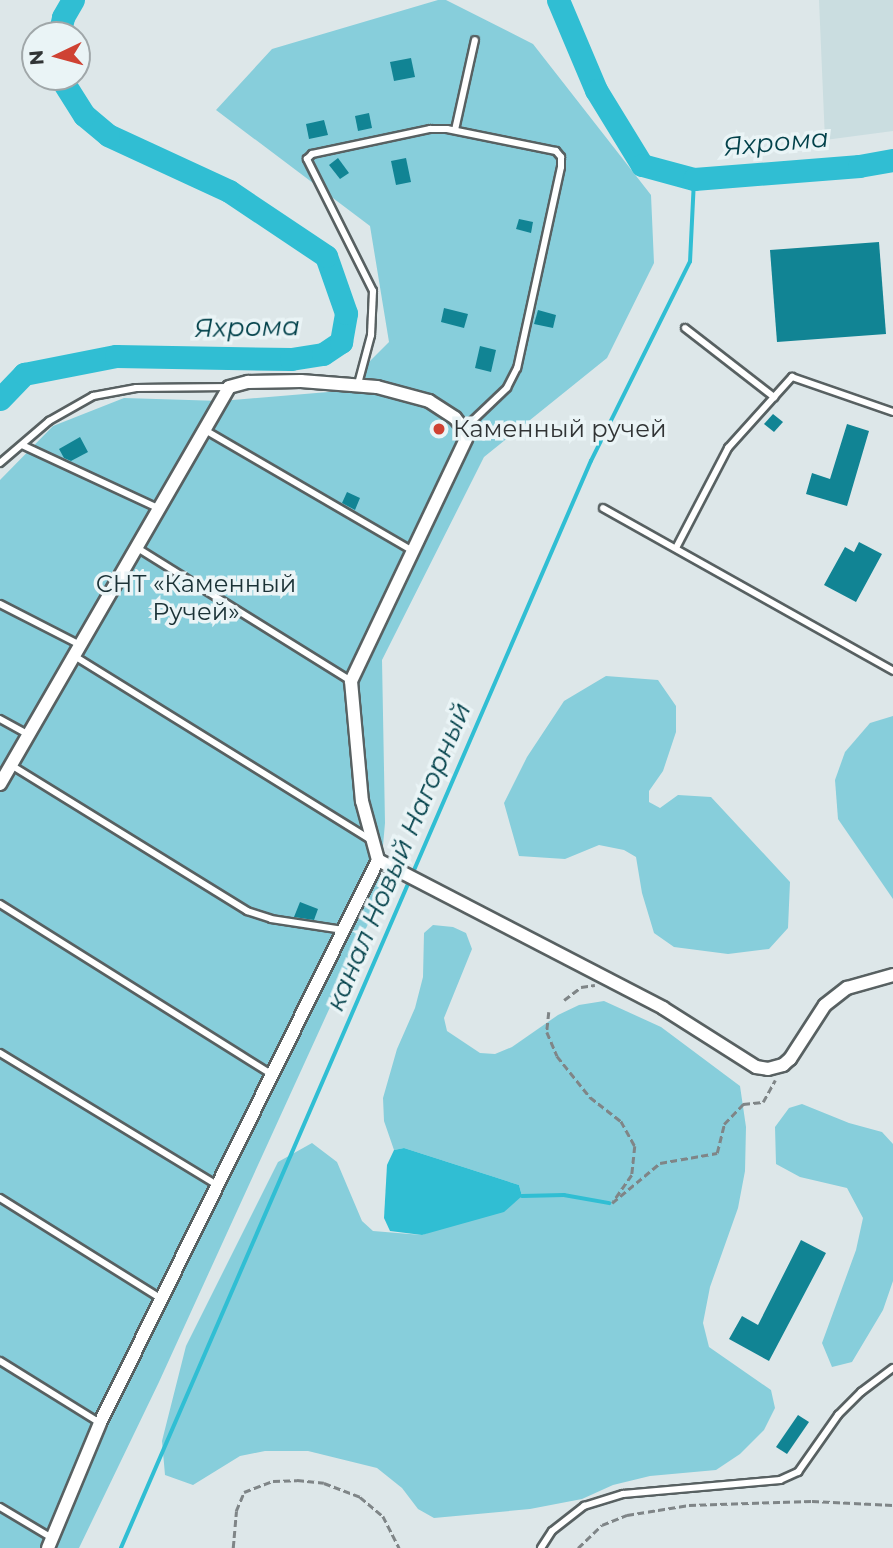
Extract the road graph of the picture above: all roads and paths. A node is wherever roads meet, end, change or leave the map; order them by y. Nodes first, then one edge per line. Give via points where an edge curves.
1 (475, 40) dead end
2 (455, 130) junction
3 (685, 328) dead end
4 (358, 384) junction
5 (229, 387) junction
6 (774, 397) junction
7 (893, 412) edge
8 (204, 429) junction
9 (464, 429) junction
10 (22, 445) junction
11 (0, 463) edge
12 (603, 508) dead end
13 (160, 509) junction
14 (676, 548) junction
15 (139, 549) junction
16 (413, 551) junction
17 (0, 604) edge
18 (79, 651) junction
19 (893, 671) edge
20 (351, 681) junction
21 (0, 719) edge
22 (29, 735) junction
23 (11, 765) junction
24 (0, 784) edge
25 (371, 840) junction
26 (378, 860) junction
27 (0, 904) edge
28 (344, 930) junction
29 (893, 975) edge
30 (613, 983) junction
31 (564, 1000) dead end
32 (549, 1013) dead end
33 (0, 1053) edge
34 (783, 1065) junction
35 (272, 1074) junction
36 (217, 1185) junction
37 (0, 1198) edge
38 (160, 1298) junction
39 (0, 1361) edge
40 (893, 1368) edge
41 (100, 1423) junction
42 (893, 1505) edge
43 (0, 1507) edge
44 (50, 1543) edge
45 (233, 1548) edge
46 (399, 1548) edge
47 (541, 1548) edge
48 (578, 1548) edge

1 - 2 lane
2 - 4 lane via 430,129 312,154 307,159 373,291 371,335
2 - 9 lane via 556,151 561,157 517,368 507,388
3 - 6 lane
4 - 5 street via 248,382
4 - 9 street via 429,401
5 - 8 street
5 - 10 lane via 136,388 93,396 49,421
6 - 7 lane via 792,377
6 - 14 lane via 727,448
8 - 13 street
8 - 16 lane
9 - 16 street via 465,447
10 - 11 lane
10 - 13 lane
12 - 14 lane
13 - 15 street
14 - 19 lane
15 - 18 street
15 - 20 lane
16 - 20 street
17 - 18 lane
18 - 22 street
18 - 25 lane
20 - 25 street via 362,801
21 - 22 lane
22 - 23 street
23 - 24 street
23 - 28 lane via 247,911
25 - 26 street
26 - 28 street
26 - 30 street
27 - 35 lane
28 - 35 street
29 - 34 street via 847,988 825,1005
30 - 31 path via 581,987
30 - 34 street via 756,1067
32 - 34 path via 547,1032 557,1056 590,1097 621,1121 635,1146 632,1175 612,1203 660,1163 717,1153 724,1124 743,1104 763,1102
33 - 36 lane
35 - 36 street
36 - 38 street
37 - 38 lane
38 - 41 street
39 - 41 lane
40 - 47 lane via 838,1415 798,1472 780,1480 623,1494 584,1506 552,1531
41 - 44 street
42 - 48 path via 689,1505 627,1515 602,1525
43 - 44 lane
45 - 46 path via 236,1511 244,1492 274,1480 297,1480 324,1483 360,1497 383,1516

